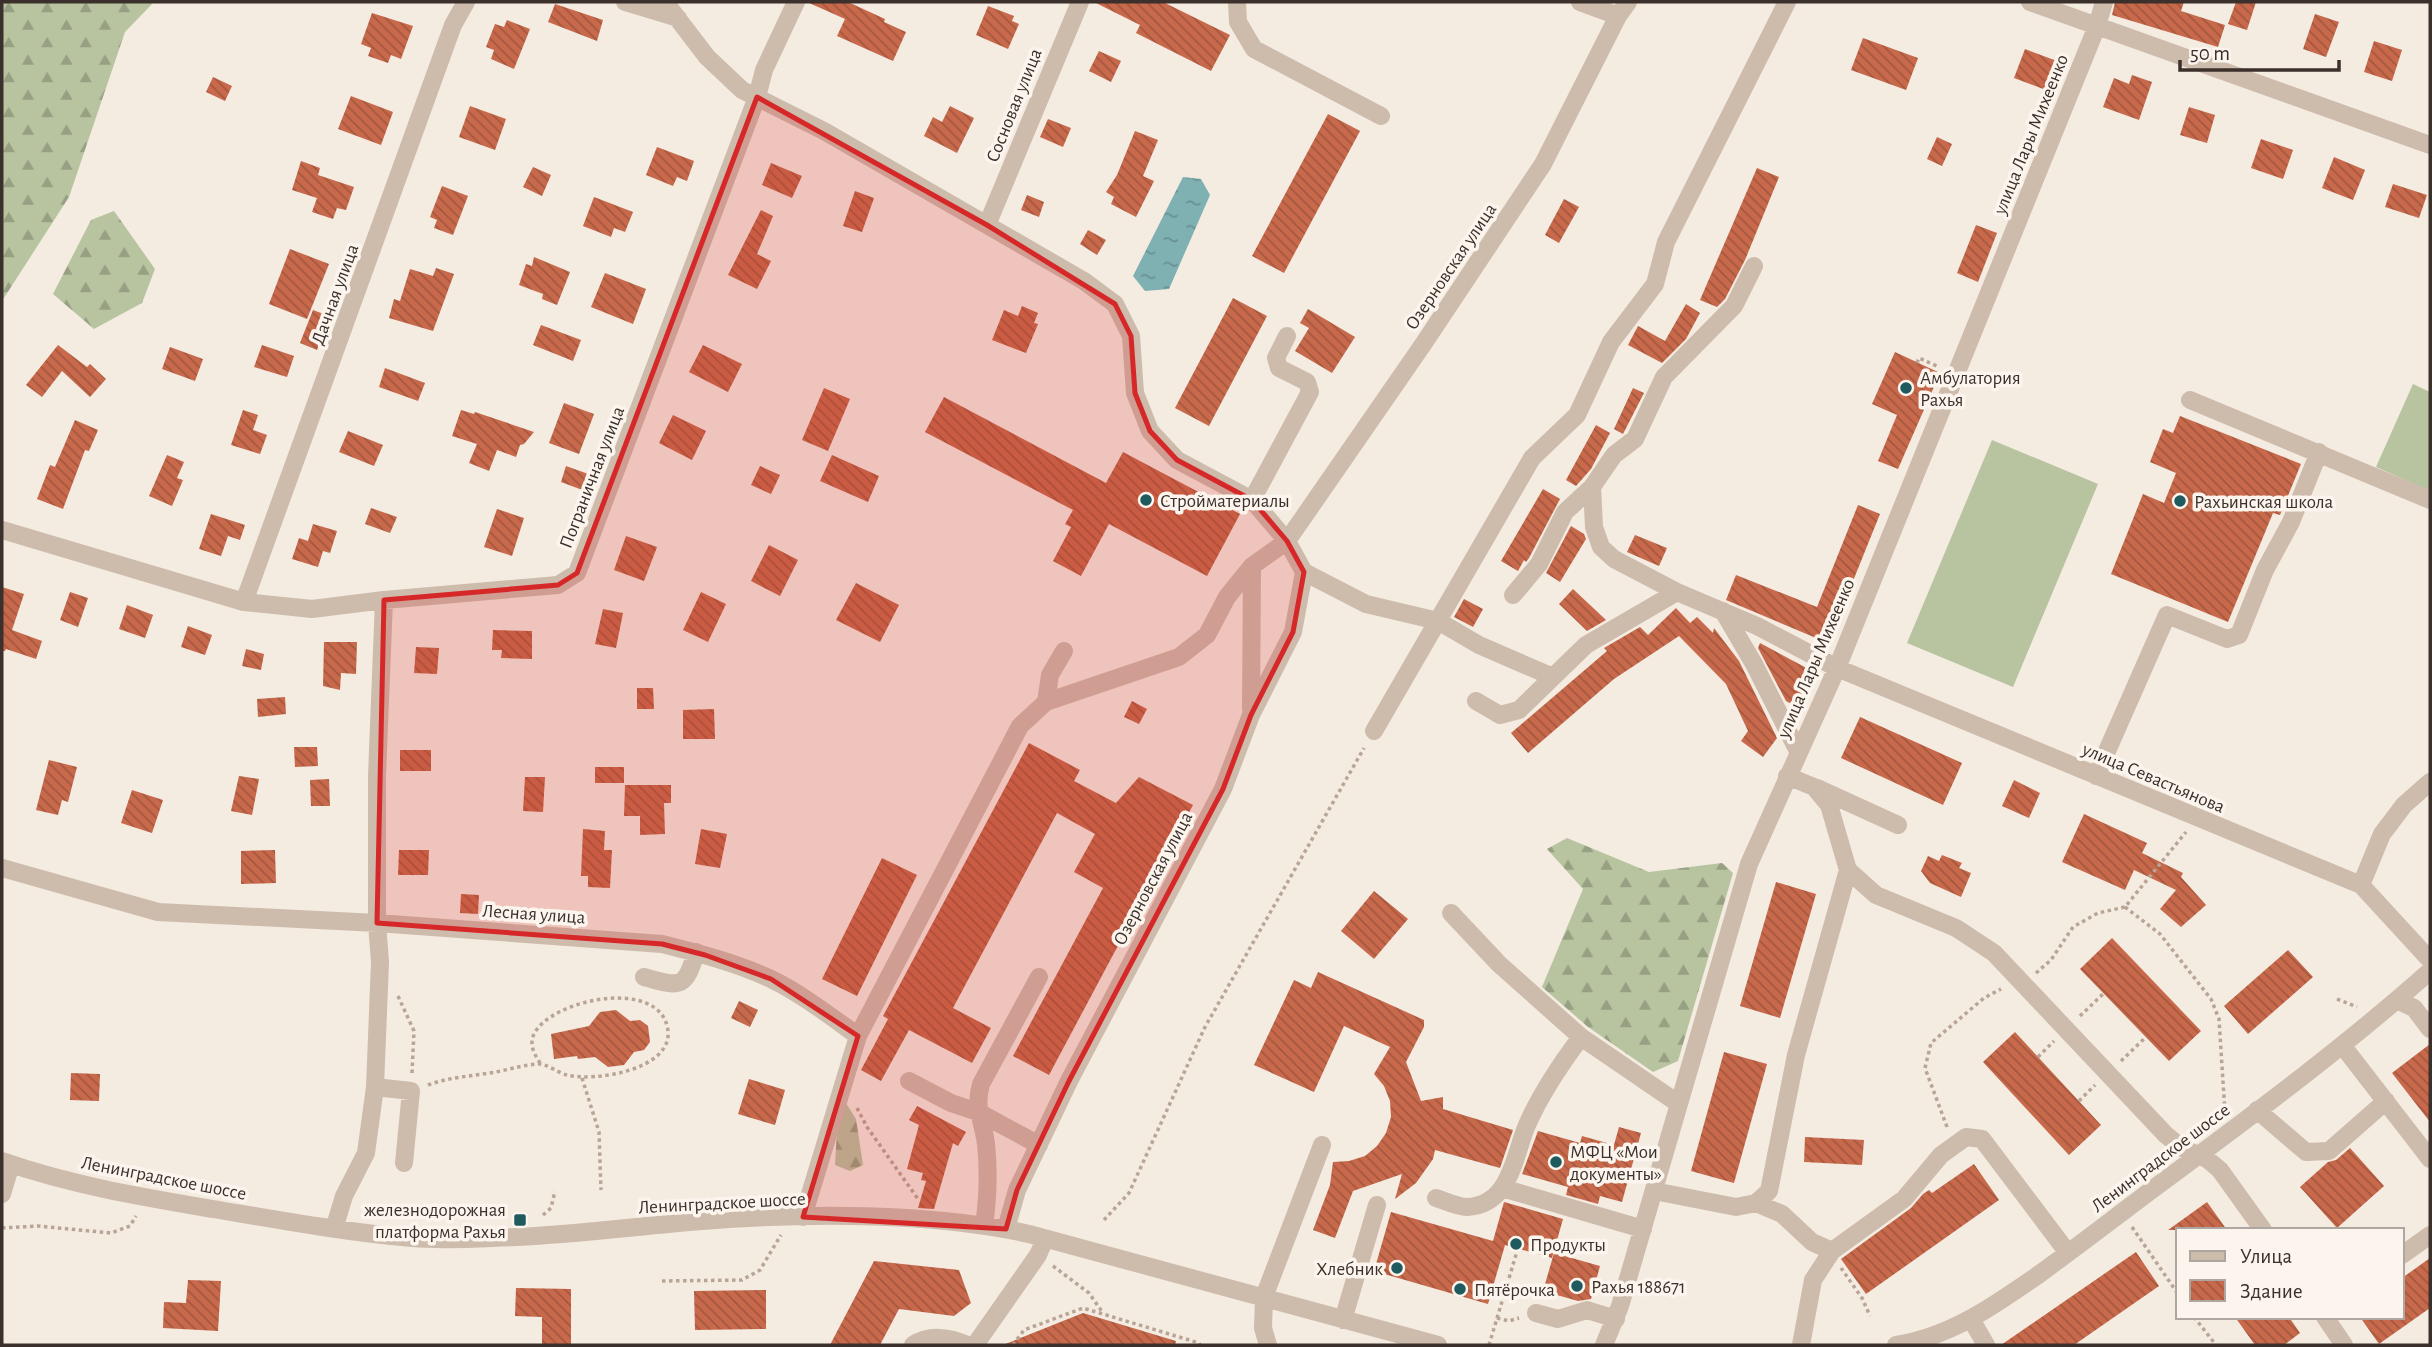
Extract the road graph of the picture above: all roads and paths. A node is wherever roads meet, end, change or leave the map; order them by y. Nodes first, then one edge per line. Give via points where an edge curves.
1 (466, 2) edge
2 (625, 2) edge
3 (665, 2) edge
4 (796, 2) edge
5 (1080, 2) edge
6 (1237, 2) edge
7 (1580, 2) edge
8 (1787, 2) edge
9 (2031, 2) edge
10 (2104, 2) edge
11 (1623, 9) edge
12 (678, 19) junction
13 (2096, 26) junction
14 (757, 97) junction
15 (1381, 116) dead end
16 (2430, 145) edge
17 (988, 225) junction
18 (1754, 267) dead end
19 (1287, 336) dead end
20 (1917, 363) dead end
21 (1955, 375) junction
22 (2190, 400) dead end
23 (2319, 452) junction
24 (1592, 487) junction
25 (1252, 500) junction
26 (2430, 500) edge
27 (2, 530) edge
28 (1287, 541) junction
29 (1252, 566) junction
30 (1304, 572) junction
31 (1677, 592) junction
32 (1513, 595) dead end
33 (384, 600) junction
34 (244, 602) junction
35 (1723, 611) junction
36 (1437, 621) junction
37 (1064, 651) dead end
38 (1836, 667) junction
39 (1553, 677) junction
40 (1476, 701) dead end
41 (1046, 702) junction
42 (1251, 715) junction
43 (1374, 731) joint
44 (1798, 751) junction
45 (1787, 776) junction
46 (2096, 776) junction
47 (2430, 782) edge
48 (1814, 787) junction
49 (1898, 825) dead end
50 (2, 868) edge
51 (1848, 870) junction
52 (2361, 885) junction
53 (2125, 908) dead end
54 (1451, 913) dead end
55 (377, 923) junction
56 (696, 952) junction
57 (2430, 960) edge
58 (2430, 971) edge
59 (1038, 976) dead end
60 (644, 977) dead end
61 (394, 986) dead end
62 (2337, 999) dead end
63 (2397, 1000) junction
64 (2365, 1010) dead end
65 (2430, 1029) edge
66 (858, 1036) junction
67 (1581, 1038) junction
68 (2342, 1045) junction
69 (540, 1063) junction
70 (582, 1078) junction
71 (909, 1081) dead end
72 (844, 1083) junction
73 (374, 1087) junction
74 (411, 1091) junction
75 (2386, 1101) junction
76 (1679, 1104) junction
77 (2257, 1110) junction
78 (978, 1112) junction
79 (2225, 1115) dead end
80 (1039, 1144) junction
81 (1322, 1144) dead end
82 (2199, 1155) junction
83 (2430, 1159) edge
84 (6, 1162) edge
85 (404, 1163) dead end
86 (1502, 1188) junction
87 (601, 1190) dead end
88 (555, 1191) dead end
89 (1654, 1191) junction
90 (2, 1194) edge
91 (1436, 1198) dead end
92 (918, 1199) dead end
93 (1756, 1203) junction
94 (1377, 1205) dead end
95 (2122, 1212) junction
96 (135, 1216) dead end
97 (798, 1217) junction
98 (538, 1219) dead end
99 (1104, 1220) dead end
100 (984, 1226) junction
101 (2, 1227) edge
102 (1643, 1228) junction
103 (2262, 1228) edge
104 (334, 1229) junction
105 (1006, 1229) junction
106 (2430, 1235) edge
107 (1041, 1247) junction
108 (1518, 1248) dead end
109 (1832, 1251) junction
110 (2068, 1254) junction
111 (2404, 1254) edge
112 (662, 1281) dead end
113 (2176, 1291) edge
114 (1264, 1297) junction
115 (1536, 1312) dead end
116 (1104, 1315) junction
117 (1870, 1316) dead end
118 (1615, 1318) junction
119 (1971, 1319) junction
120 (2196, 1319) edge
121 (1343, 1320) junction
122 (1379, 1338) edge
123 (912, 1345) edge
124 (967, 1345) edge
125 (975, 1345) edge
126 (1013, 1345) edge
127 (1200, 1345) edge
128 (1268, 1345) edge
129 (1438, 1345) edge
130 (1489, 1345) edge
131 (1604, 1345) edge
132 (1801, 1345) edge
133 (1896, 1345) edge
134 (1986, 1345) edge
135 (2216, 1345) edge

1 - 34 street, Дачная улица via 453,25
2 - 12 street
3 - 12 street
4 - 14 street, Пограничная улица via 764,70
5 - 17 street, Сосновая улица
6 - 15 street via 1238,22 1254,49
7 - 11 street
8 - 36 street via 1666,242 1655,284 1611,342 1577,415 1532,458
9 - 13 street
10 - 13 street, улица Лары Михеенко
11 - 28 street, Озерновская улица via 1543,164
12 - 14 street via 707,57 741,90
13 - 16 street
13 - 21 street, улица Лары Михеенко
14 - 17 street
14 - 33 street, Пограничная улица via 577,573 558,585
17 - 25 street via 1115,304 1131,336 1135,393 1150,431 1177,460
18 - 24 street via 1734,306 1664,377 1634,439 1614,455
19 - 25 street via 1276,358 1279,368 1307,382 1310,392
20 - 21 path via 1919,358
21 - 38 street, улица Лары Михеенко
22 - 23 street
23 - 26 street
23 - 46 street via 2238,635 2227,639 2167,615
24 - 31 street, улица Севастьянова via 1594,527 1601,547 1614,559
24 - 32 street via 1565,512 1539,564
25 - 28 street
27 - 34 street, Пограничная улица
28 - 29 street, Озерновская улица
28 - 30 street
29 - 41 street, Озерновская улица via 1227,597 1207,635 1179,657
29 - 42 street
30 - 36 street via 1366,604
30 - 42 street, Озерновская улица via 1293,632
31 - 35 street, улица Севастьянова
31 - 39 street via 1586,645
33 - 34 street, Пограничная улица via 312,609
33 - 55 street
35 - 38 street, улица Севастьянова
35 - 44 street
36 - 39 street
36 - 43 street
37 - 41 street via 1051,675
38 - 44 street, улица Лары Михеенко
38 - 46 street, улица Севастьянова
39 - 40 street via 1519,710 1500,715
41 - 66 street, Озерновская улица via 1020,726
42 - 80 street, Озерновская улица via 1223,789
43 - 99 path via 1205,1027 1129,1193
44 - 45 street, улица Лары Михеенко
45 - 48 street
45 - 76 street, улица Лары Михеенко via 1749,864
46 - 52 street, улица Севастьянова
47 - 52 street via 2382,834
48 - 49 street
48 - 51 street via 1829,805
50 - 55 street, Лесная улица via 158,912
51 - 82 street via 1876,895 1956,928 1994,953 2166,1135
51 - 93 street via 1796,1055 1769,1191
52 - 57 street, улица Севастьянова
53 - 79 path via 2160,934 2211,999 2219,1019
54 - 67 street
55 - 56 street, Лесная улица via 662,944
55 - 73 street via 380,962
56 - 60 street via 682,982 670,985
56 - 66 street, Лесная улица via 771,979
58 - 63 street, Ленинградское шоссе
59 - 78 street via 981,1084
61 - 74 path via 414,1031
62 - 64 path
63 - 65 street via 2414,1008
63 - 68 street, Ленинградское шоссе
66 - 72 street
67 - 76 street
67 - 86 street via 1556,1069
68 - 75 street
68 - 77 street, Ленинградское шоссе
69 - 70 path
69 - 70 path via 531,1045 533,1035 550,1018 568,1009 631,998 657,1007 668,1032 665,1045 655,1056 626,1072
69 - 74 path
70 - 87 path via 599,1132
71 - 78 street
72 - 92 path via 867,1127
72 - 97 street
73 - 74 street
73 - 104 street via 366,1153 344,1196
74 - 85 street
75 - 77 street via 2329,1152 2306,1153
75 - 83 street
76 - 89 street, улица Лары Михеенко
77 - 82 street, Ленинградское шоссе
78 - 80 street
78 - 100 street via 989,1180
80 - 105 street, Озерновская улица via 1017,1190
81 - 114 street
82 - 95 street, Ленинградское шоссе
82 - 103 street via 2220,1170
84 - 90 street
84 - 104 street, Ленинградское шоссе via 109,1191
86 - 91 street via 1487,1202 1466,1207
86 - 102 street
88 - 98 path via 551,1208
89 - 93 street via 1737,1207
89 - 102 street, улица Лары Михеенко
93 - 109 street via 1782,1214 1812,1242
94 - 121 street
95 - 110 street, Ленинградское шоссе
95 - 113 path
96 - 101 path via 130,1226 111,1233
97 - 100 street, Ленинградское шоссе
97 - 104 street, Ленинградское шоссе via 518,1237 414,1239
97 - 112 path via 760,1270 742,1280
100 - 105 street, Ленинградское шоссе
102 - 118 street, улица Лары Михеенко
105 - 107 street, Ленинградское шоссе
106 - 111 street
107 - 114 street, Ленинградское шоссе
107 - 116 path via 1089,1293
107 - 125 street
108 - 130 path
109 - 110 street via 1904,1199 1941,1156 1966,1137 1982,1139
109 - 117 path
109 - 132 street via 1813,1280
110 - 119 street, Ленинградское шоссе
114 - 121 street, Ленинградское шоссе
114 - 128 street via 1263,1328
115 - 118 street via 1559,1319 1587,1310
116 - 126 path via 1083,1308 1024,1330
116 - 127 path
118 - 131 street, улица Лары Михеенко
119 - 133 street, Ленинградское шоссе via 1913,1343
119 - 134 street
120 - 135 path
121 - 122 street, Ленинградское шоссе
122 - 129 street, Ленинградское шоссе
123 - 124 street via 933,1338

